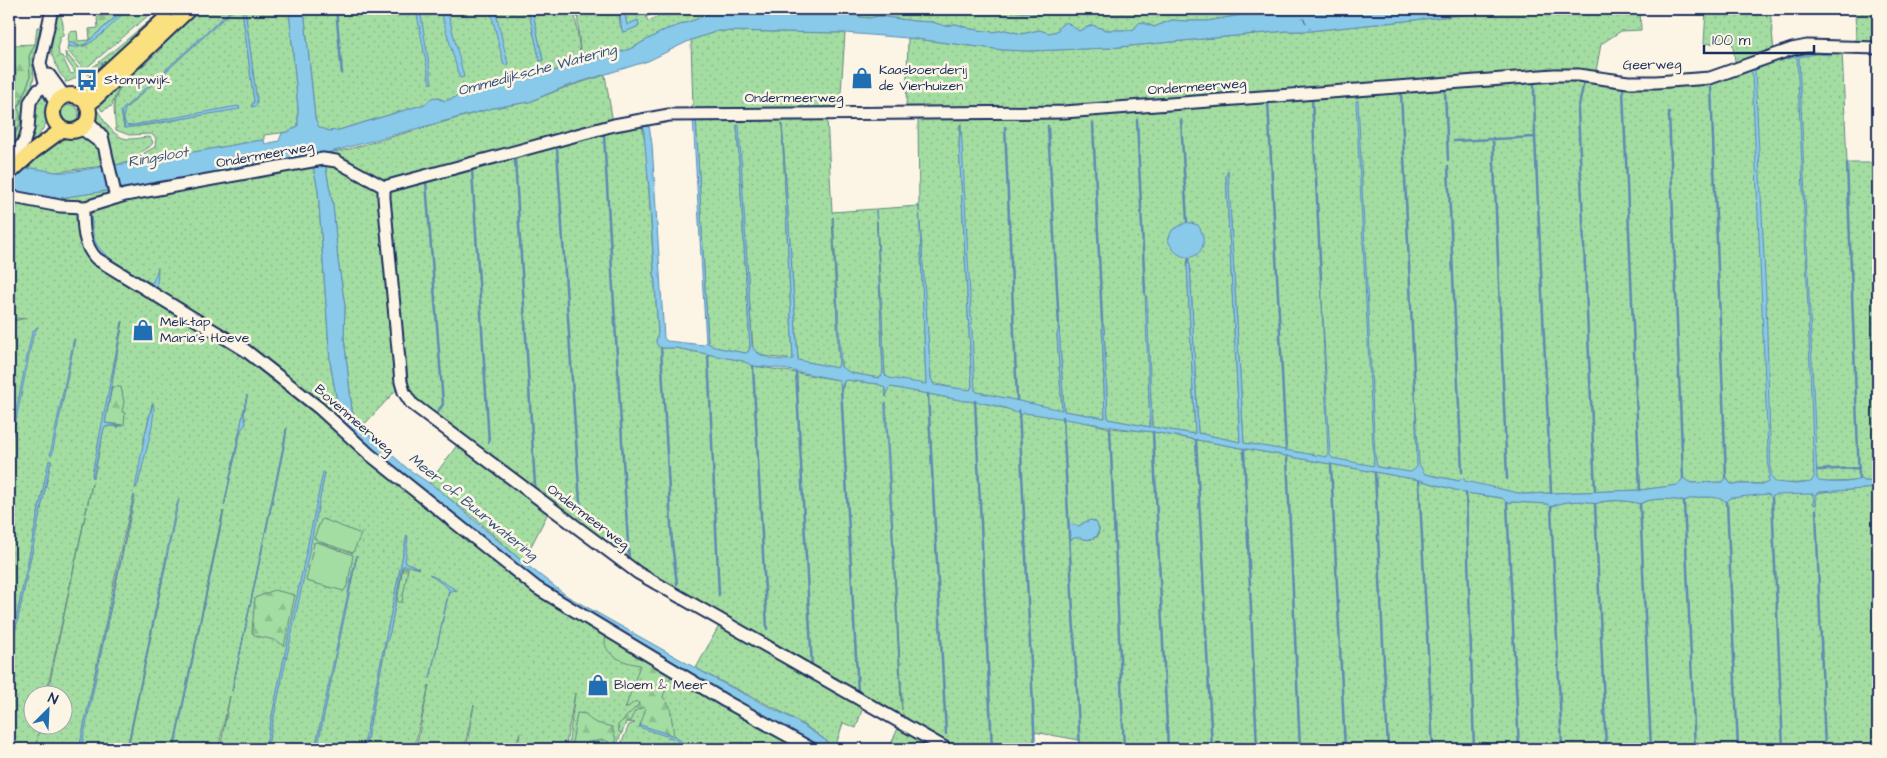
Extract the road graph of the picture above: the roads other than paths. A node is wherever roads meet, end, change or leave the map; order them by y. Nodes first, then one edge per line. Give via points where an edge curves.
1 (46, 9) edge
2 (52, 9) edge
3 (177, 9) edge
4 (189, 9) edge
5 (47, 28) junction
6 (1878, 48) edge
7 (49, 84) junction
8 (1422, 84) joint
9 (76, 109) junction
10 (59, 124) junction
11 (11, 167) edge
12 (384, 186) junction
13 (115, 194) junction
14 (13, 197) dead end
15 (83, 207) junction
16 (812, 749) edge
17 (947, 749) edge

1 - 5 street
2 - 5 street
3 - 9 main road
4 - 9 main road
5 - 7 street via 44,49
6 - 8 street, Geerweg via 1807,46 1710,78 1628,82 1554,75
7 - 9 street
7 - 11 street via 37,91 30,102 28,129
8 - 12 street, Ondermeerweg via 1064,112 670,115 614,125
9 - 10 main road via 53,114
9 - 10 main road via 69,131
9 - 13 street via 104,145
10 - 11 main road via 32,152
12 - 13 street, Ondermeerweg via 336,161 320,160 125,195
12 - 17 street, Ondermeerweg via 401,382 411,403 638,573
13 - 15 street
14 - 15 street
15 - 16 street, Bovenmeerweg via 86,240 97,259 267,366 369,454 536,588

